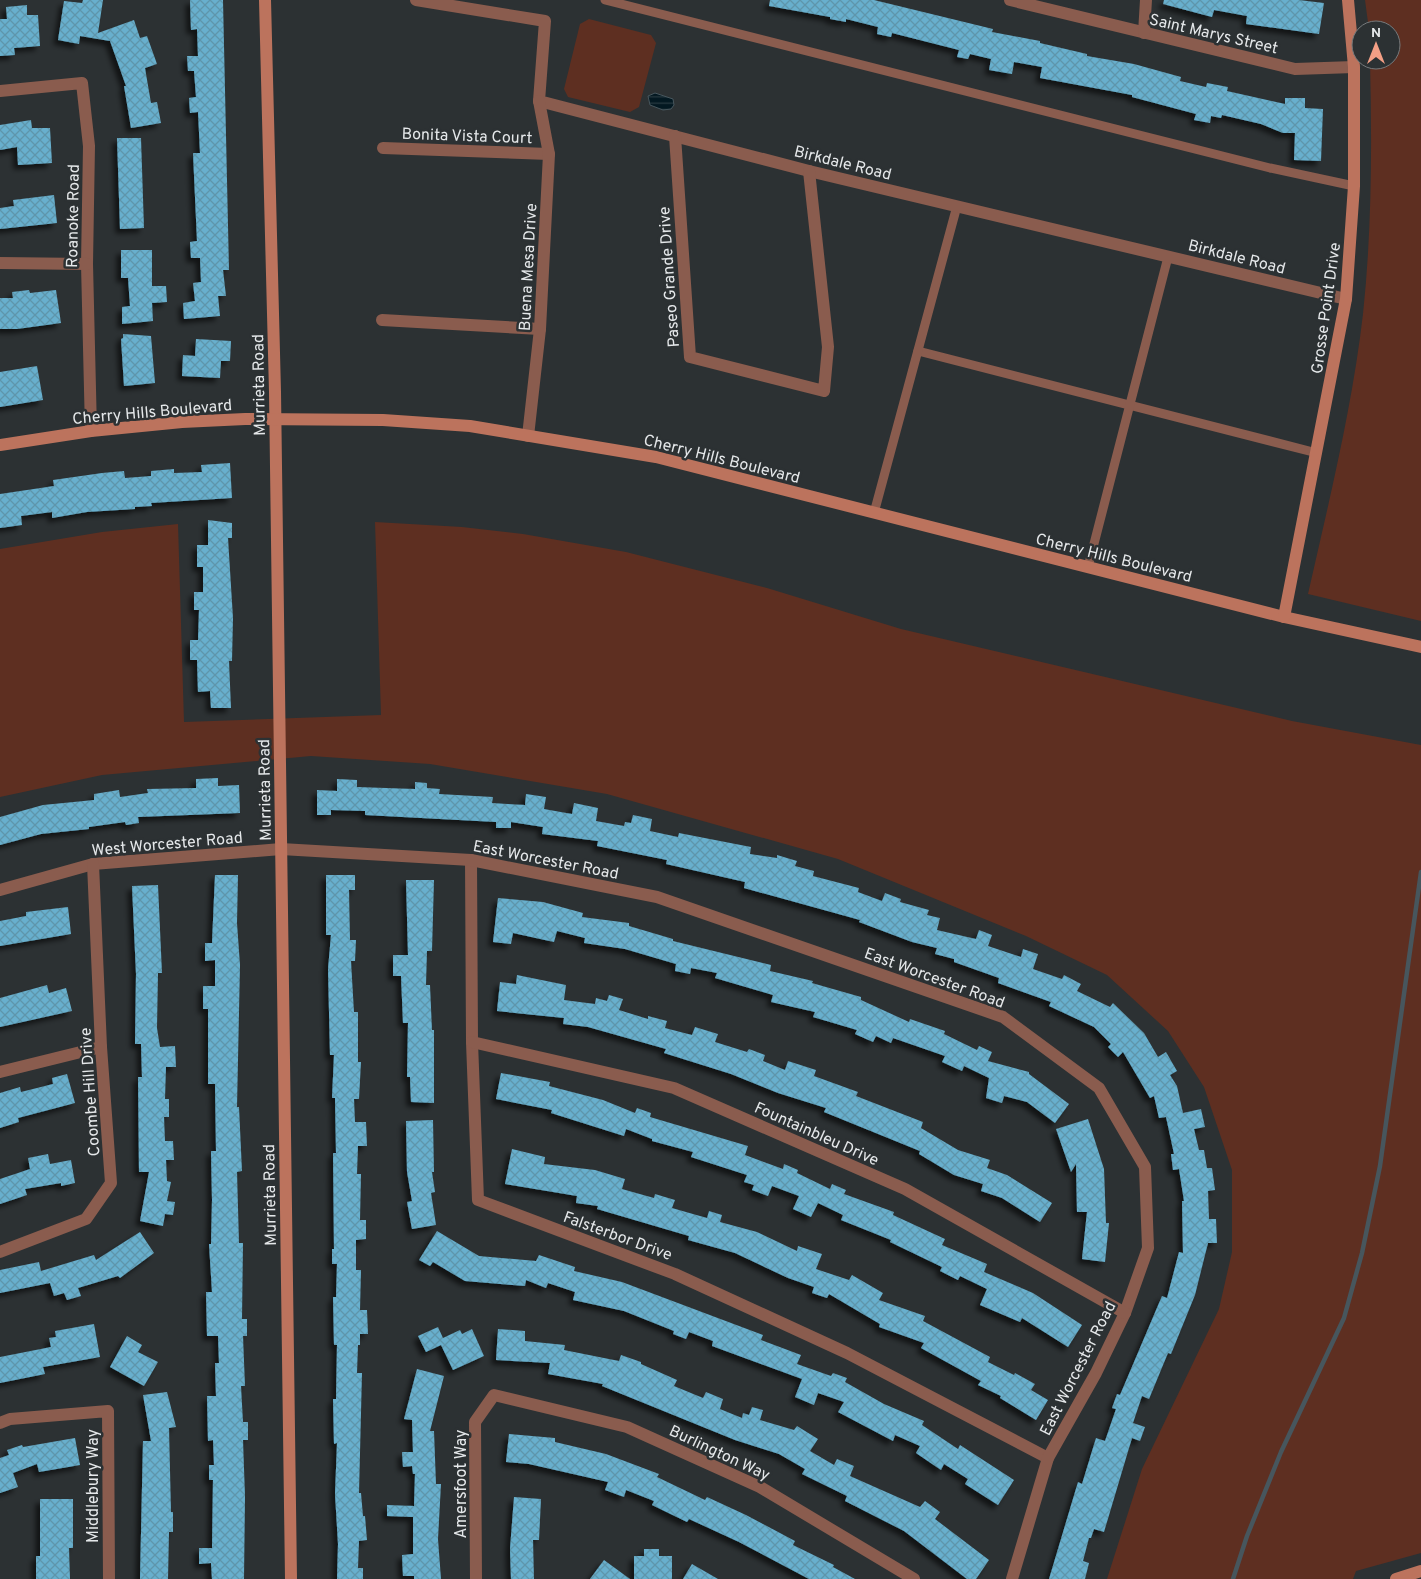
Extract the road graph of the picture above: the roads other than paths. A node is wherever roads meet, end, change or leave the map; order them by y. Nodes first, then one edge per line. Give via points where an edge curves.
1 (265, 0) edge
2 (416, 0) edge
3 (605, 0) edge
4 (1010, 0) edge
5 (1146, 0) edge
6 (1348, 0) edge
7 (1144, 33) junction
8 (1351, 34) edge
9 (1351, 67) edge
10 (1354, 70) edge
11 (0, 91) edge
12 (539, 101) junction
13 (675, 136) junction
14 (383, 148) dead end
15 (548, 154) junction
16 (809, 171) junction
17 (1354, 186) junction
18 (957, 206) junction
19 (1168, 256) junction
20 (0, 263) edge
21 (87, 264) junction
22 (1346, 299) junction
23 (382, 320) dead end
24 (540, 329) junction
25 (918, 351) junction
26 (1129, 406) junction
27 (275, 420) junction
28 (91, 431) junction
29 (528, 436) junction
30 (0, 446) edge
31 (1317, 453) junction
32 (874, 513) junction
33 (1088, 567) junction
34 (1284, 617) junction
35 (1421, 647) edge
36 (281, 849) junction
37 (471, 860) junction
38 (93, 864) junction
39 (0, 890) edge
40 (472, 1042) junction
41 (102, 1047) junction
42 (0, 1072) edge
43 (0, 1252) edge
44 (1125, 1313) junction
45 (494, 1396) joint
46 (0, 1423) edge
47 (1048, 1458) junction
48 (1421, 1571) edge
49 (109, 1579) edge
50 (291, 1579) edge
51 (476, 1579) edge
52 (914, 1579) edge
53 (1012, 1579) edge
54 (1396, 1579) edge

1 - 27 street, Murrieta Road
2 - 12 street via 545,21
3 - 17 lane via 1270,168
4 - 7 street, Saint Marys Street
5 - 7 street
6 - 8 street, Grosse Point Drive
7 - 9 street, Saint Marys Street via 1295,69
10 - 17 street, Grosse Point Drive
11 - 21 street, Roanoke Road via 82,83 89,146
12 - 13 street, Birkdale Road
12 - 15 street, Buena Mesa Drive
13 - 16 street, Birkdale Road
13 - 16 street, Paseo Grande Drive via 690,357 824,391 828,348
14 - 15 street, Bonita Vista Court
15 - 24 street, Buena Mesa Drive
16 - 18 street, Birkdale Road
17 - 22 street, Grosse Point Drive
18 - 19 street, Birkdale Road
18 - 25 lane
19 - 22 street, Birkdale Road
19 - 26 lane
20 - 21 street
21 - 28 street, Roanoke Road
22 - 31 street, Grosse Point Drive
23 - 24 street
24 - 29 street, Buena Mesa Drive
25 - 26 lane
25 - 32 lane
26 - 31 lane
26 - 33 lane
27 - 28 street, Cherry Hills Boulevard via 182,422
27 - 29 street, Cherry Hills Boulevard via 410,422 470,426
27 - 36 street, Murrieta Road
28 - 30 street, Cherry Hills Boulevard
29 - 32 street, Cherry Hills Boulevard via 656,457
31 - 34 street, Grosse Point Drive
32 - 33 street, Cherry Hills Boulevard
33 - 34 street, Cherry Hills Boulevard
34 - 35 street, Cherry Hills Boulevard
36 - 37 street, East Worcester Road
36 - 38 street, West Worcester Road
36 - 50 street, Murrieta Road
37 - 40 street, Falsterbor Drive
37 - 44 street, East Worcester Road via 657,897 1003,1017 1100,1088 1145,1167 1148,1248
38 - 39 street, West Worcester Road
38 - 41 street, Coombe Hill Drive
40 - 44 street, Fountainbleu Drive via 674,1088 905,1189
40 - 47 street, Falsterbor Drive via 478,1200 675,1274 847,1353
41 - 42 street
41 - 43 street, Coombe Hill Drive via 111,1182 86,1219
44 - 47 street, East Worcester Road via 1096,1373
45 - 51 street, Amersfoot Way via 475,1422
45 - 52 street, Burlington Way via 627,1427 760,1487
46 - 49 street, Middlebury Way via 10,1418 108,1411
47 - 53 street, East Worcester Road
48 - 54 street

